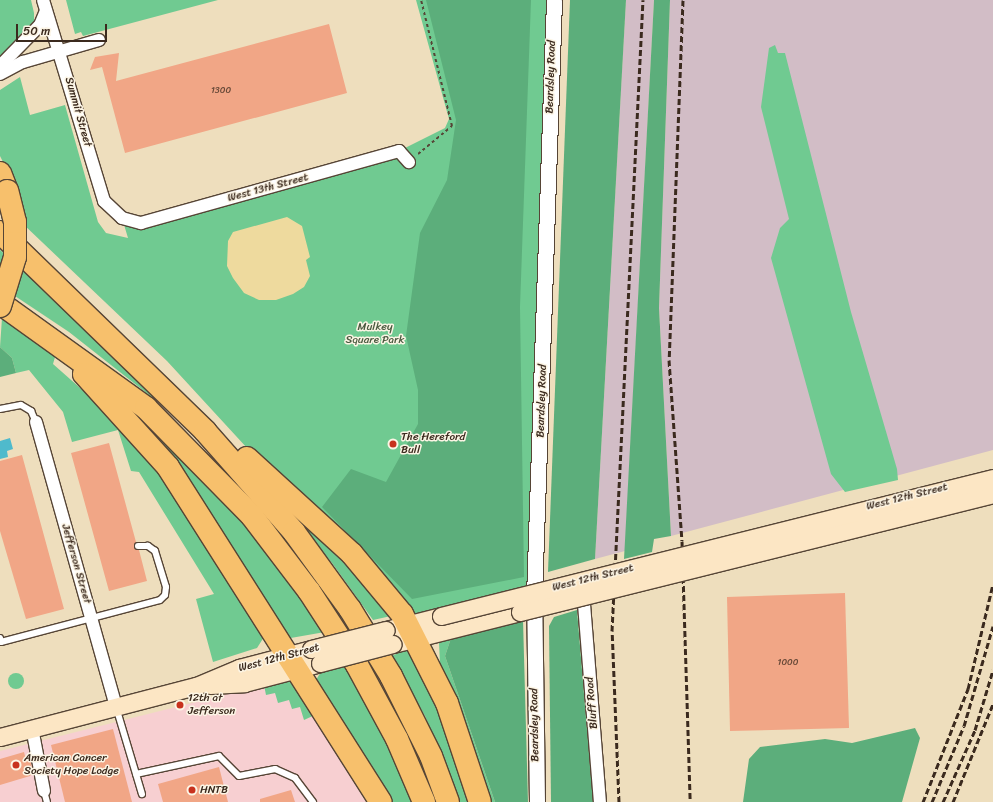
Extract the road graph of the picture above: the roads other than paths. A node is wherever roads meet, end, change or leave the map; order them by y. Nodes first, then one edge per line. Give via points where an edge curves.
1 (554, 0) edge
2 (45, 5) edge
3 (99, 40) dead end
4 (60, 51) junction
5 (0, 66) edge
6 (0, 74) edge
7 (409, 162) road end
8 (4, 182) edge
9 (122, 218) joint
10 (1, 234) edge
11 (0, 304) edge
12 (36, 327) junction
13 (106, 335) junction
14 (0, 409) edge
15 (36, 422) joint
16 (993, 478) edge
17 (993, 494) edge
18 (138, 546) dead end
19 (584, 604) dead end
20 (91, 619) junction
21 (443, 624) junction
22 (412, 632) junction
23 (0, 641) edge
24 (290, 663) junction
25 (116, 707) junction
26 (32, 728) junction
27 (0, 737) edge
28 (136, 774) junction
29 (142, 794) dead end
30 (46, 797) edge
31 (313, 802) edge
32 (381, 802) edge
33 (424, 802) edge
34 (448, 802) edge
35 (480, 802) edge
36 (537, 802) edge
37 (600, 802) edge

1 - 36 street, Beardsley Road via 534,598
2 - 4 street, Summit Street
2 - 5 street via 40,25
3 - 4 street
4 - 6 street via 23,62
4 - 9 street, Summit Street via 104,202
7 - 9 street, West 13th Street via 399,151 141,223
8 - 11 highway, bridge via 14,222 15,257
10 - 13 highway
11 - 12 highway
12 - 24 highway via 101,391 164,462
12 - 33 highway via 118,386 164,424 266,533 357,665 397,739
13 - 22 highway via 205,419 352,554
13 - 34 highway via 236,463 323,570 390,676 431,756
14 - 15 lane via 21,405 31,412
15 - 20 street, Jefferson Street
16 - 21 main road, West 12th Street, bridge
17 - 21 main road, West 12th Street, bridge
18 - 20 lane via 148,546 154,551 165,595 160,600
19 - 37 street, Bluff Road
20 - 23 lane
20 - 25 street, Jefferson Street
21 - 22 main road, West 12th Street
22 - 24 main road, West 12th Street, bridge
22 - 35 highway via 450,710
24 - 25 main road, West 12th Street via 244,683 196,686
24 - 32 highway
25 - 26 main road, West 12th Street
25 - 28 lane
26 - 27 main road, West 12th Street
26 - 30 street
28 - 29 lane
28 - 31 lane via 219,756 238,776 275,769 295,778

